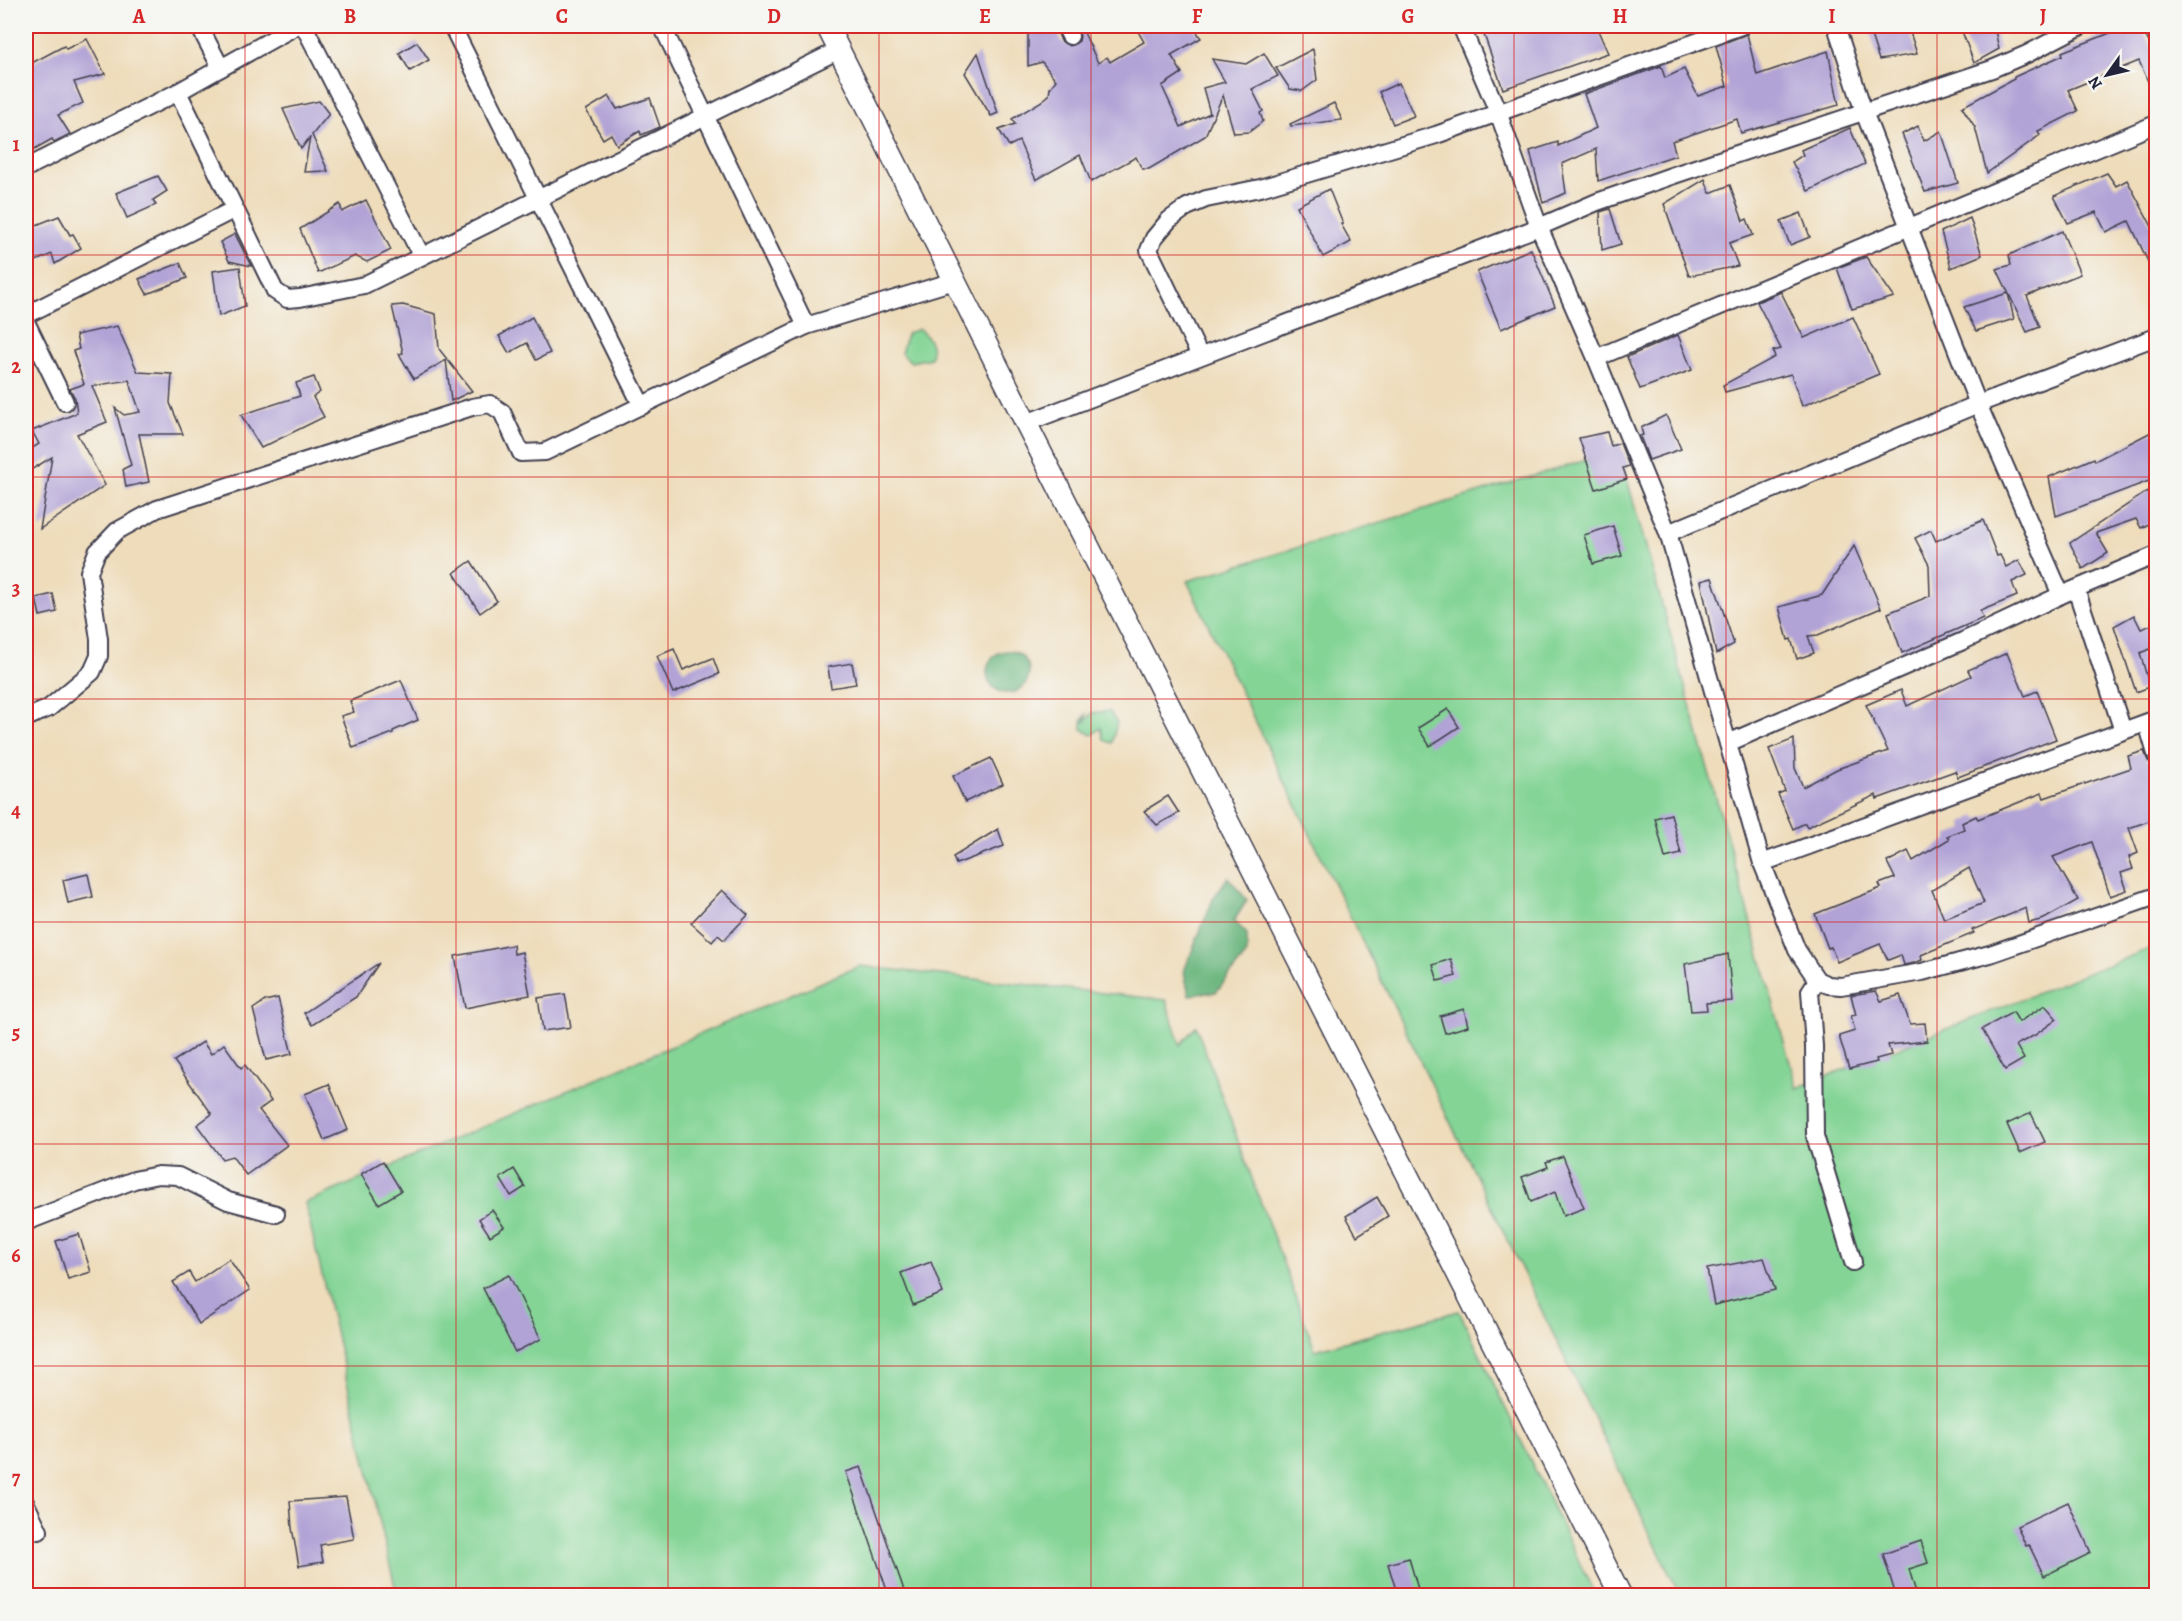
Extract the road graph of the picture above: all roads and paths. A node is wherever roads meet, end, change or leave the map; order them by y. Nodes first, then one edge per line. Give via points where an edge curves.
1 (199, 26) edge
2 (296, 26) edge
3 (304, 26) edge
4 (452, 26) edge
5 (662, 26) edge
6 (827, 26) edge
7 (1461, 26) edge
8 (1741, 26) edge
9 (1836, 26) edge
10 (2082, 26) edge
11 (839, 50) junction
12 (221, 68) junction
13 (178, 92) junction
14 (1498, 112) junction
15 (1864, 112) junction
16 (705, 116) junction
17 (2157, 124) edge
18 (26, 168) edge
19 (539, 197) junction
20 (235, 209) junction
21 (1539, 227) junction
22 (1910, 227) junction
23 (421, 255) junction
24 (954, 281) junction
25 (26, 315) edge
26 (26, 322) edge
27 (806, 326) junction
28 (2157, 338) edge
29 (1200, 356) junction
30 (1596, 358) junction
31 (65, 402) dead end
32 (1978, 404) junction
33 (642, 406) junction
34 (1026, 423) junction
35 (1668, 533) junction
36 (2157, 555) edge
37 (2068, 592) junction
38 (26, 718) edge
39 (2152, 721) edge
40 (2123, 731) junction
41 (1728, 743) junction
42 (2157, 754) edge
43 (1762, 863) junction
44 (2157, 896) edge
45 (1817, 980) junction
46 (276, 1214) dead end
47 (26, 1222) edge
48 (1853, 1262) dead end
49 (26, 1504) edge
50 (39, 1532) dead end
51 (1621, 1596) edge

1 - 12 street
2 - 12 street
3 - 23 street
4 - 19 street
5 - 16 street
6 - 11 street
7 - 14 street
8 - 14 street
9 - 15 street
10 - 15 street via 1992,69
11 - 16 street
11 - 24 street
12 - 13 street
13 - 18 street
13 - 20 street
14 - 21 street
14 - 29 street via 1436,135 1260,188 1206,199 1169,220 1149,250
15 - 21 street via 1597,202
15 - 22 street
16 - 19 street
16 - 27 street
17 - 22 street
19 - 23 street
19 - 33 street
20 - 23 street via 275,291 286,299 364,285
20 - 25 street
21 - 29 street
21 - 30 street
22 - 30 street
22 - 32 street
24 - 27 street
24 - 34 street
26 - 31 street
27 - 33 street
28 - 32 street
29 - 34 street
30 - 35 street
32 - 35 street
32 - 37 street
33 - 38 street via 545,452 521,453 502,412 490,404 472,406 149,513 117,531 97,552 89,572 99,639 99,656 92,672 49,708
34 - 51 street
35 - 41 street
36 - 37 street
37 - 40 street
37 - 41 street
39 - 40 street
39 - 42 street
40 - 43 street
41 - 43 street
43 - 45 street via 1797,950
44 - 45 street via 1990,954 1922,972 1840,986
45 - 48 street via 1810,991 1815,1136
46 - 47 street via 228,1201 178,1176 158,1175 134,1180
49 - 50 street

